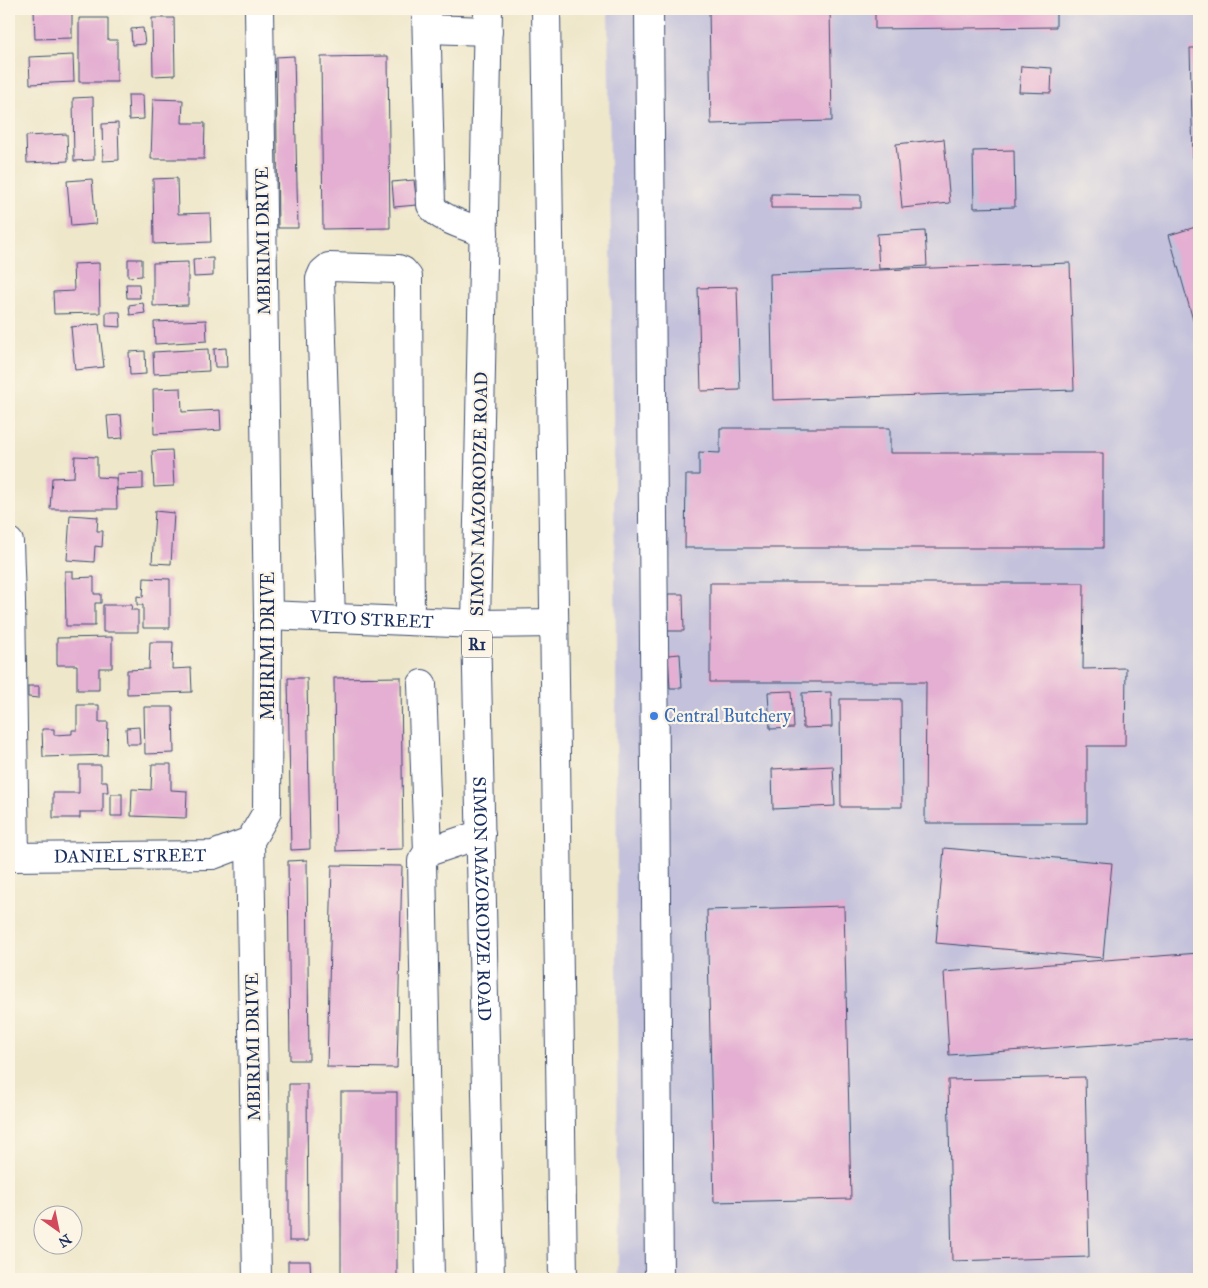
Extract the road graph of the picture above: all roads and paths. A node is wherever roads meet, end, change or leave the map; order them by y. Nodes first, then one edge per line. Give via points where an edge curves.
1 (259, 9) edge
2 (546, 9) edge
3 (649, 9) edge
4 (491, 16) edge
5 (426, 19) edge
6 (484, 233) junction
7 (9, 542) edge
8 (10, 600) edge
9 (268, 616) junction
10 (332, 618) junction
11 (410, 621) junction
12 (554, 623) junction
13 (476, 624) junction
14 (422, 684) dead end
15 (481, 834) junction
16 (250, 841) junction
17 (428, 852) junction
18 (12, 857) edge
19 (257, 1279) edge
20 (430, 1279) edge
21 (490, 1279) edge
22 (562, 1279) edge
23 (659, 1279) edge

1 - 9 main road, MBIRIMI DRIVE
2 - 12 main road
3 - 23 main road
4 - 5 main road
4 - 6 main road, SIMON MAZORODZE ROAD / R1
5 - 6 main road via 431,205 441,215
6 - 13 main road, SIMON MAZORODZE ROAD / R1
7 - 8 main road
8 - 18 main road
9 - 10 main road, VITO STREET
9 - 16 main road, MBIRIMI DRIVE via 267,812
10 - 11 main road, VITO STREET
10 - 11 main road via 320,279 322,272 329,267 398,268 408,277
11 - 13 main road, VITO STREET
12 - 13 main road, VITO STREET
12 - 22 main road
13 - 15 main road, SIMON MAZORODZE ROAD / R1
14 - 17 main road
15 - 17 main road
15 - 21 main road, SIMON MAZORODZE ROAD / R1
16 - 18 main road, DANIEL STREET via 213,856
16 - 19 main road, MBIRIMI DRIVE
17 - 20 main road via 422,861

